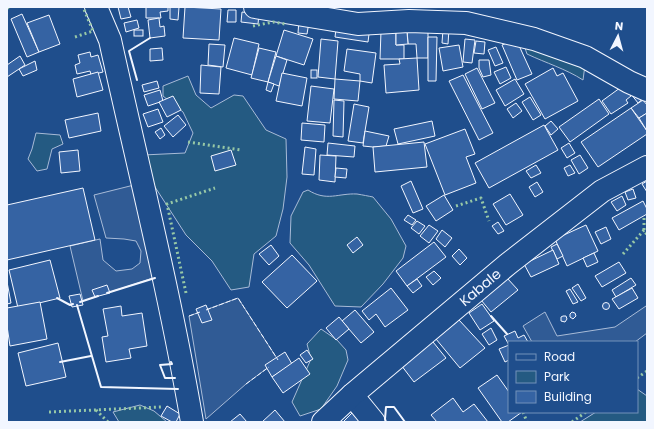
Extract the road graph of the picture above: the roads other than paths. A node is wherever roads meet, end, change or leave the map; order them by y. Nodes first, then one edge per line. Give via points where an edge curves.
1 (96, 7) edge
2 (255, 7) edge
3 (410, 14) edge
4 (647, 90) edge
5 (647, 167) edge
6 (352, 395) junction
7 (192, 422) edge
8 (323, 422) edge
9 (374, 422) edge

1 - 7 street via 110,40 181,358
2 - 3 street via 358,24
3 - 4 street via 466,23 534,39 585,57
5 - 6 street, Kabale via 602,191 485,282
6 - 8 street, Kabale
6 - 9 street

